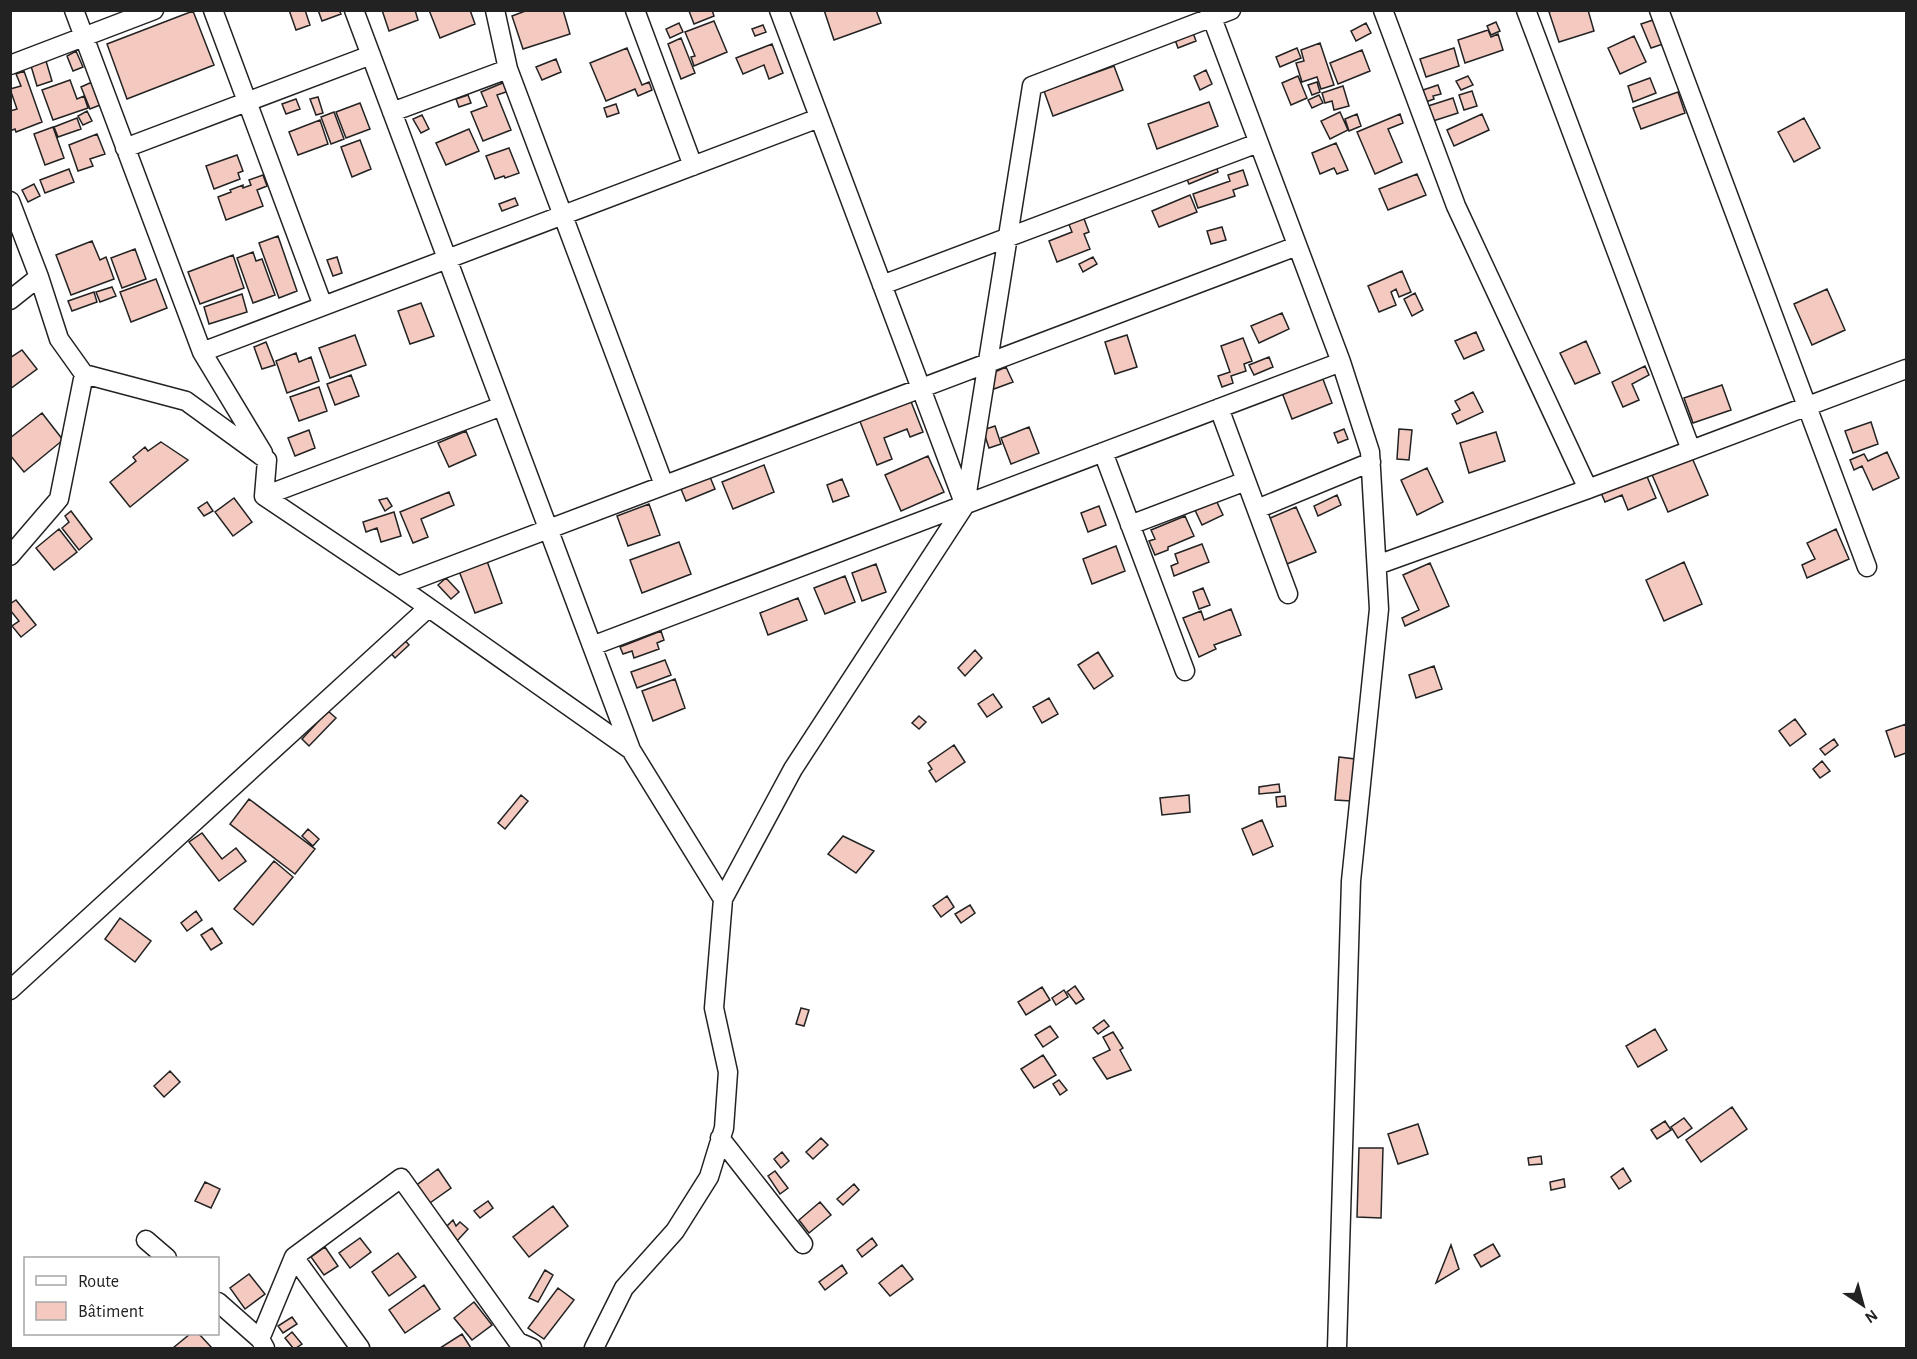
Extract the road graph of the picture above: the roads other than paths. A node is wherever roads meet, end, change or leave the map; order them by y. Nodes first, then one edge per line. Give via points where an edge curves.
1 (74, 10) edge
2 (154, 10) edge
3 (213, 10) edge
4 (354, 10) edge
5 (495, 10) edge
6 (635, 10) edge
7 (779, 10) edge
8 (1231, 10) edge
9 (1383, 10) edge
10 (1526, 10) edge
11 (1659, 10) edge
12 (1210, 14) edge
13 (84, 37) junction
14 (371, 56) junction
15 (10, 65) edge
16 (508, 69) junction
17 (247, 102) junction
18 (392, 112) junction
19 (819, 118) junction
20 (1258, 143) junction
21 (125, 148) junction
22 (693, 166) junction
23 (10, 201) edge
24 (562, 215) junction
25 (1009, 237) junction
26 (1297, 246) junction
27 (447, 259) junction
28 (39, 277) junction
29 (882, 285) junction
30 (10, 300) edge
31 (323, 306) junction
32 (202, 352) junction
33 (1341, 362) junction
34 (988, 363) junction
35 (1906, 369) edge
36 (84, 374) junction
37 (921, 388) junction
38 (502, 406) junction
39 (1807, 406) junction
40 (1219, 408) junction
41 (1691, 450) junction
42 (1103, 452) junction
43 (267, 460) junction
44 (1371, 462) junction
45 (1246, 481) junction
46 (664, 486) junction
47 (1588, 489) junction
48 (264, 496) junction
49 (964, 505) junction
50 (1257, 509) junction
51 (1130, 525) junction
52 (549, 529) junction
53 (10, 556) edge
54 (1377, 565) junction
55 (1867, 567) dead end
56 (398, 586) junction
57 (1288, 594) dead end
58 (428, 608) junction
59 (592, 646) junction
60 (1185, 670) dead end
61 (631, 750) junction
62 (723, 899) junction
63 (10, 990) edge
64 (720, 1138) junction
65 (146, 1240) dead end
66 (803, 1244) dead end
67 (166, 1257) edge
68 (294, 1257) junction
69 (219, 1303) edge
70 (262, 1344) edge
71 (360, 1348) edge
72 (532, 1348) edge
73 (594, 1348) edge
74 (1337, 1348) edge

1 - 13 street
2 - 13 street
3 - 17 street
4 - 14 street
5 - 16 street
6 - 22 street
7 - 19 street
8 - 12 street
9 - 47 street via 1456,206
10 - 41 street
11 - 39 street
12 - 20 street
12 - 25 street via 1032,86
13 - 15 street
13 - 21 street
14 - 17 street
14 - 18 street
16 - 18 street
16 - 24 street
17 - 21 street
17 - 31 street
18 - 27 street
19 - 22 street
19 - 29 street
20 - 25 street
20 - 26 street
21 - 32 street
22 - 24 street
23 - 28 street
24 - 27 street
24 - 46 street
25 - 29 street
25 - 34 street
26 - 33 street
26 - 34 street
27 - 31 street
27 - 38 street
28 - 30 street
28 - 36 street via 59,339
29 - 37 street
31 - 32 street
32 - 43 street
33 - 40 street
33 - 44 street
34 - 37 street
34 - 49 street
35 - 39 street
36 - 43 street via 186,401
36 - 53 street via 59,499
37 - 46 street
37 - 49 street
38 - 48 street
38 - 52 street
39 - 41 street
39 - 55 street
40 - 42 street
40 - 45 street
41 - 47 street
42 - 49 street
42 - 51 street
43 - 48 street
44 - 50 street
44 - 54 street
45 - 50 street
45 - 51 street
46 - 52 street
47 - 54 street
48 - 56 street
49 - 59 street
49 - 62 street via 793,770
50 - 57 street
51 - 60 street
52 - 56 street
52 - 59 street
54 - 74 street via 1379,609 1351,881
56 - 58 street
58 - 61 street
58 - 63 street
59 - 61 street
61 - 62 street
62 - 64 street via 714,1008 728,1072
64 - 66 street
64 - 73 street via 709,1177 675,1231 624,1288
65 - 67 street
68 - 70 street
68 - 71 street
68 - 72 street via 401,1178 518,1342
69 - 70 street

